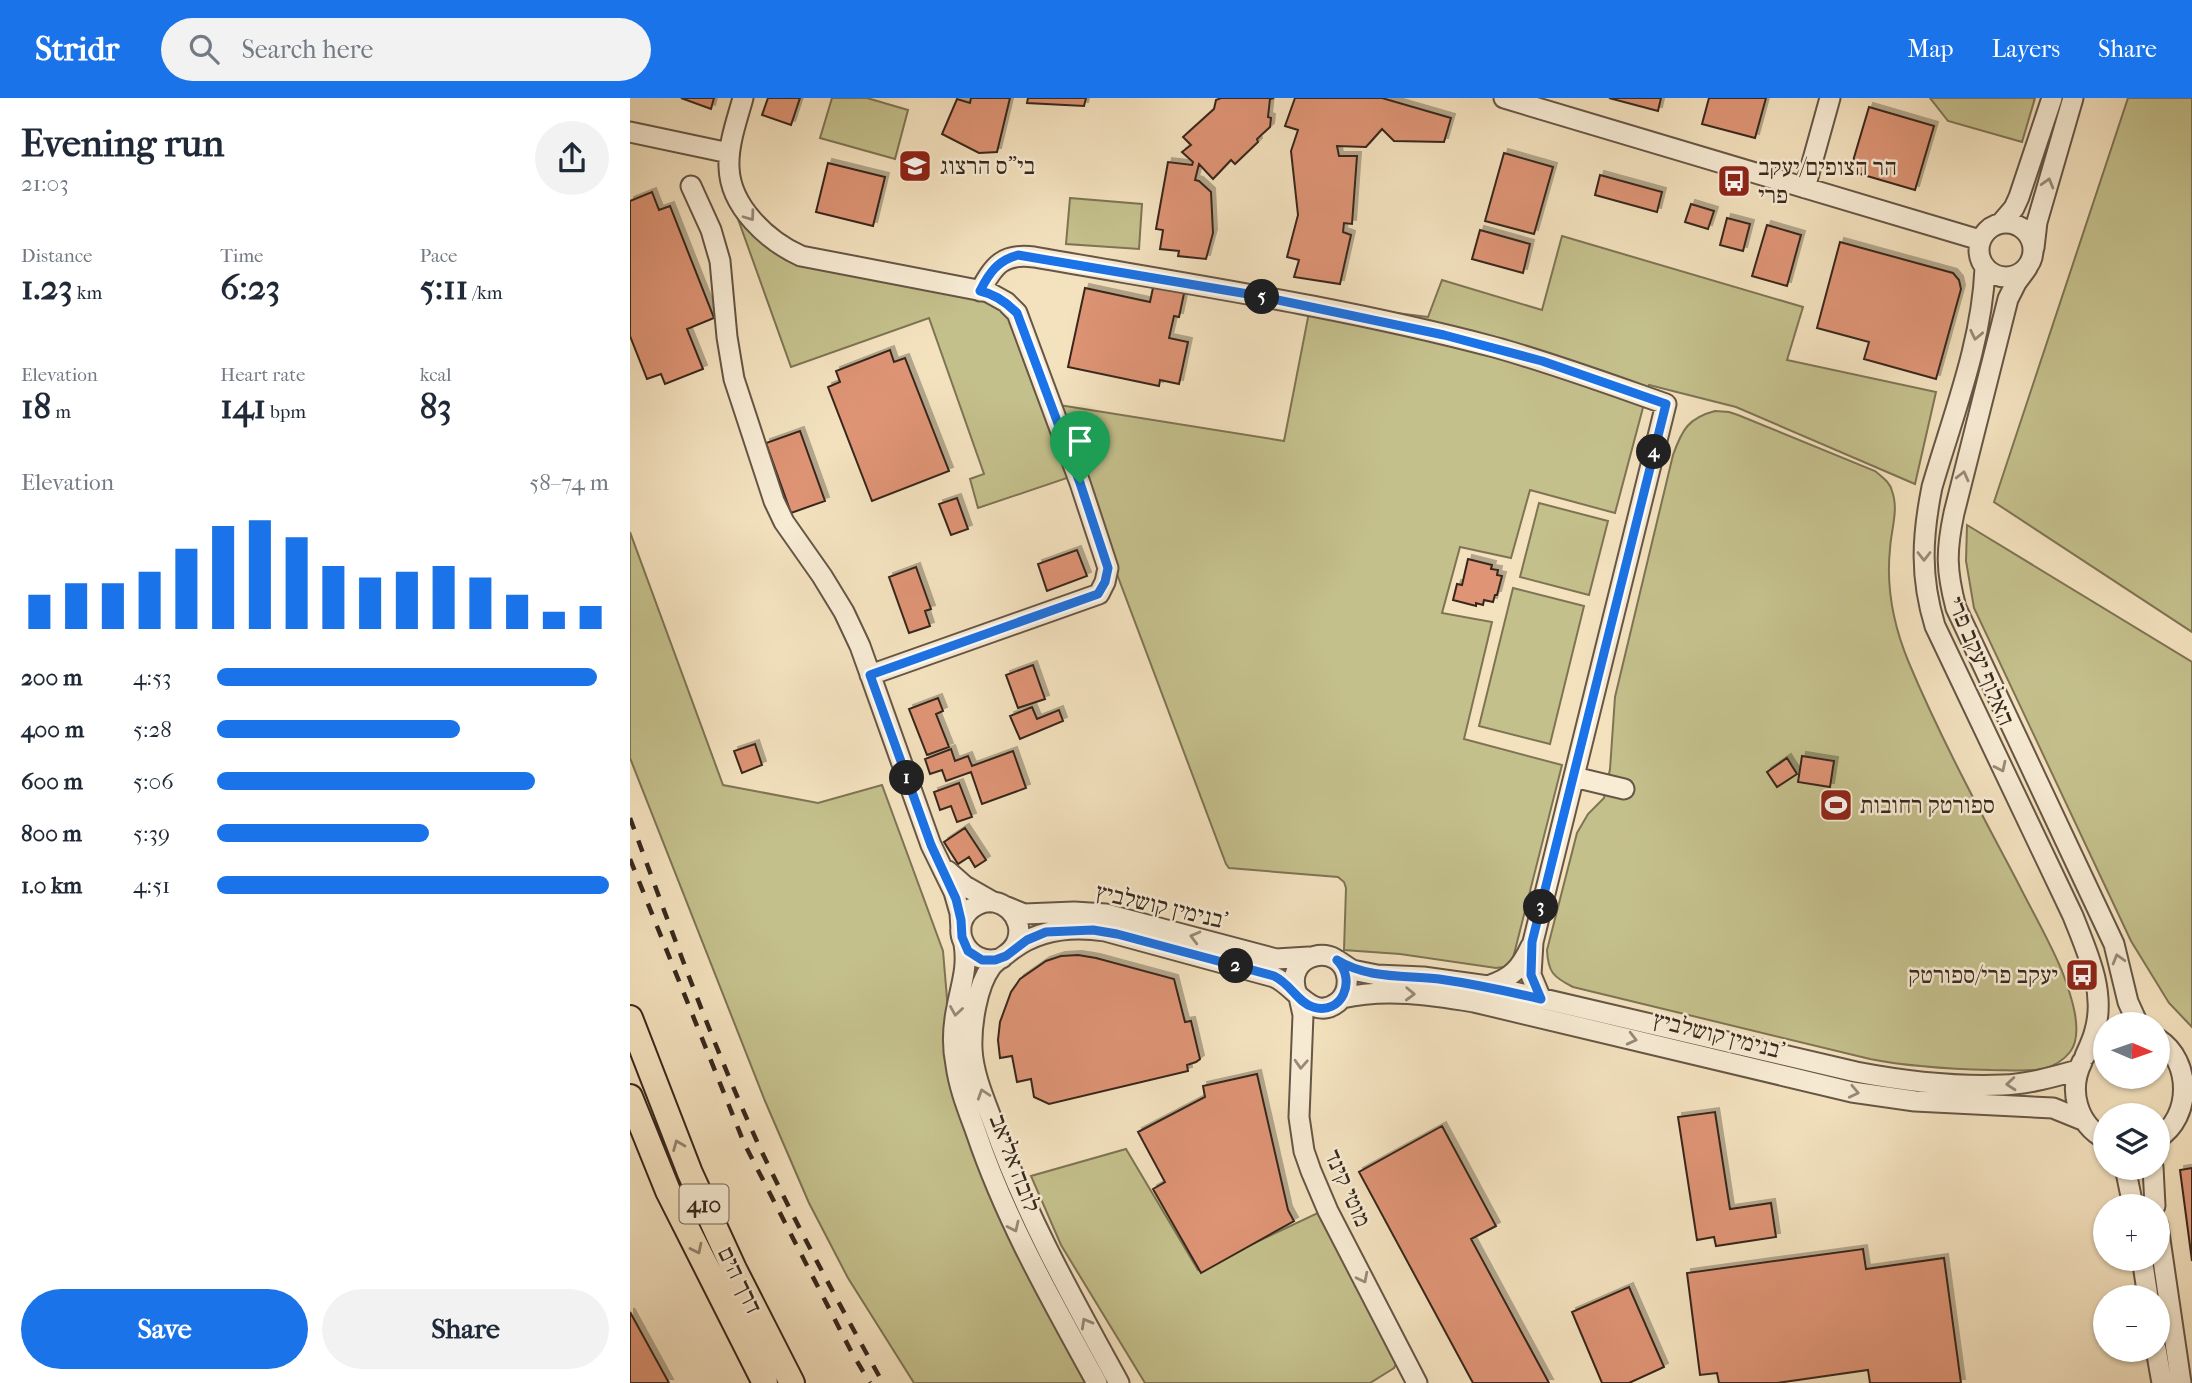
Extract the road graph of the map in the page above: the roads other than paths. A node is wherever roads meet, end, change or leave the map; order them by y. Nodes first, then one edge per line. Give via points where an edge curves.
1 (743, 98) edge
2 (1504, 98) edge
3 (1830, 98) edge
4 (2052, 98) edge
5 (2073, 98) edge
6 (630, 132) edge
7 (729, 153) junction
8 (691, 186) dead end
9 (1805, 188) junction
10 (2002, 222) junction
11 (1980, 240) junction
12 (2030, 258) junction
13 (1985, 268) junction
14 (980, 291) junction
15 (870, 675) junction
16 (1574, 777) junction
17 (1624, 789) dead end
18 (940, 862) junction
19 (999, 904) junction
20 (962, 937) junction
21 (1532, 942) junction
22 (1008, 954) junction
23 (1309, 957) junction
24 (1337, 960) junction
25 (1488, 986) junction
26 (1298, 995) junction
27 (1342, 998) junction
28 (1541, 999) junction
29 (2133, 1012) edge
30 (630, 1018) edge
31 (2170, 1048) edge
32 (2093, 1052) edge
33 (2185, 1062) edge
34 (2082, 1063) junction
35 (630, 1097) edge
36 (2188, 1108) edge
37 (2085, 1121) junction
38 (2170, 1127) edge
39 (2093, 1129) edge
40 (2165, 1271) edge
41 (2158, 1362) edge
42 (1412, 1381) edge
43 (765, 1383) edge
44 (792, 1383) edge
45 (1097, 1383) edge
46 (1119, 1383) edge
47 (2162, 1383) edge
48 (2181, 1383) edge

1 - 7 street
2 - 9 street
3 - 9 street
4 - 10 street via 2019,197
12 -> 5 street, האלוף יעקב פרי
6 - 7 street
7 -> 14 street via 731,186 741,204 784,248 801,256
8 - 15 street, בנימין קושלביץ' via 720,261 734,379 774,502 844,612
9 - 11 street
10 - 11 street via 1988,228
10 - 12 street via 2027,232
11 - 13 street via 1978,250
12 - 13 street via 2020,274 2011,277
29 -> 12 street, האלוף יעקב פרי via 2114,944 1956,608 1947,567 1954,513 2008,299
13 -> 34 street, האלוף יעקב פרי via 1976,338 1928,507 1923,548 1926,590 1935,626 2073,916 2095,975 2098,1010
14 - 15 street via 1006,302 1017,313 1108,568 1105,582 1098,594
14 - 16 street via 989,273 1007,258 1034,257 1254,295 1444,335 1542,361 1666,404
15 - 18 street, בנימין קושלביץ'
16 - 17 street
16 - 21 street
18 - 19 street, בנימין קושלביץ' via 965,886
18 - 20 street, בנימין קושלביץ' via 956,899
19 - 20 street via 971,909 964,919
19 - 22 street via 1013,914 1018,926 1018,938
23 -> 19 street, בנימין קושלביץ' via 1273,958 1106,914 1024,914
20 - 22 street via 971,954 982,960
20 -> 45 street, לובה אליאב via 966,968 953,1037 957,1073 1010,1219
21 - 25 street via 1524,961 1509,977
21 - 28 street via 1531,975
22 - 26 street, בנימין קושלביץ' via 1046,932 1105,931 1274,976
46 -> 22 street, לובה אליאב via 1027,1209 975,1070 975,1013 987,975
23 - 24 street
23 - 26 street via 1296,973
24 - 25 street, בנימין קושלביץ' via 1352,970 1377,975
24 - 27 street via 1347,976
25 - 28 street, בנימין קושלביץ'
26 - 27 street via 1322,1008
26 -> 42 street, מוטי קינד via 1303,1018 1299,1106 1304,1151
27 -> 37 street, בנימין קושלביץ' via 1428,995 1536,1016 1852,1092 1915,1101 2053,1108
34 -> 28 street, בנימין קושלביץ' via 2026,1083 2003,1085 1888,1078
44 -> 30 main road, דרך הים / 410 via 690,1173
31 - 33 street
32 - 34 street
33 - 36 street
34 - 37 street, האלוף יעקב פרי via 2075,1083
35 -> 43 main road, דרך הים / 410 via 668,1191
36 - 38 street
37 - 39 street
40 - 48 street
41 - 47 street

